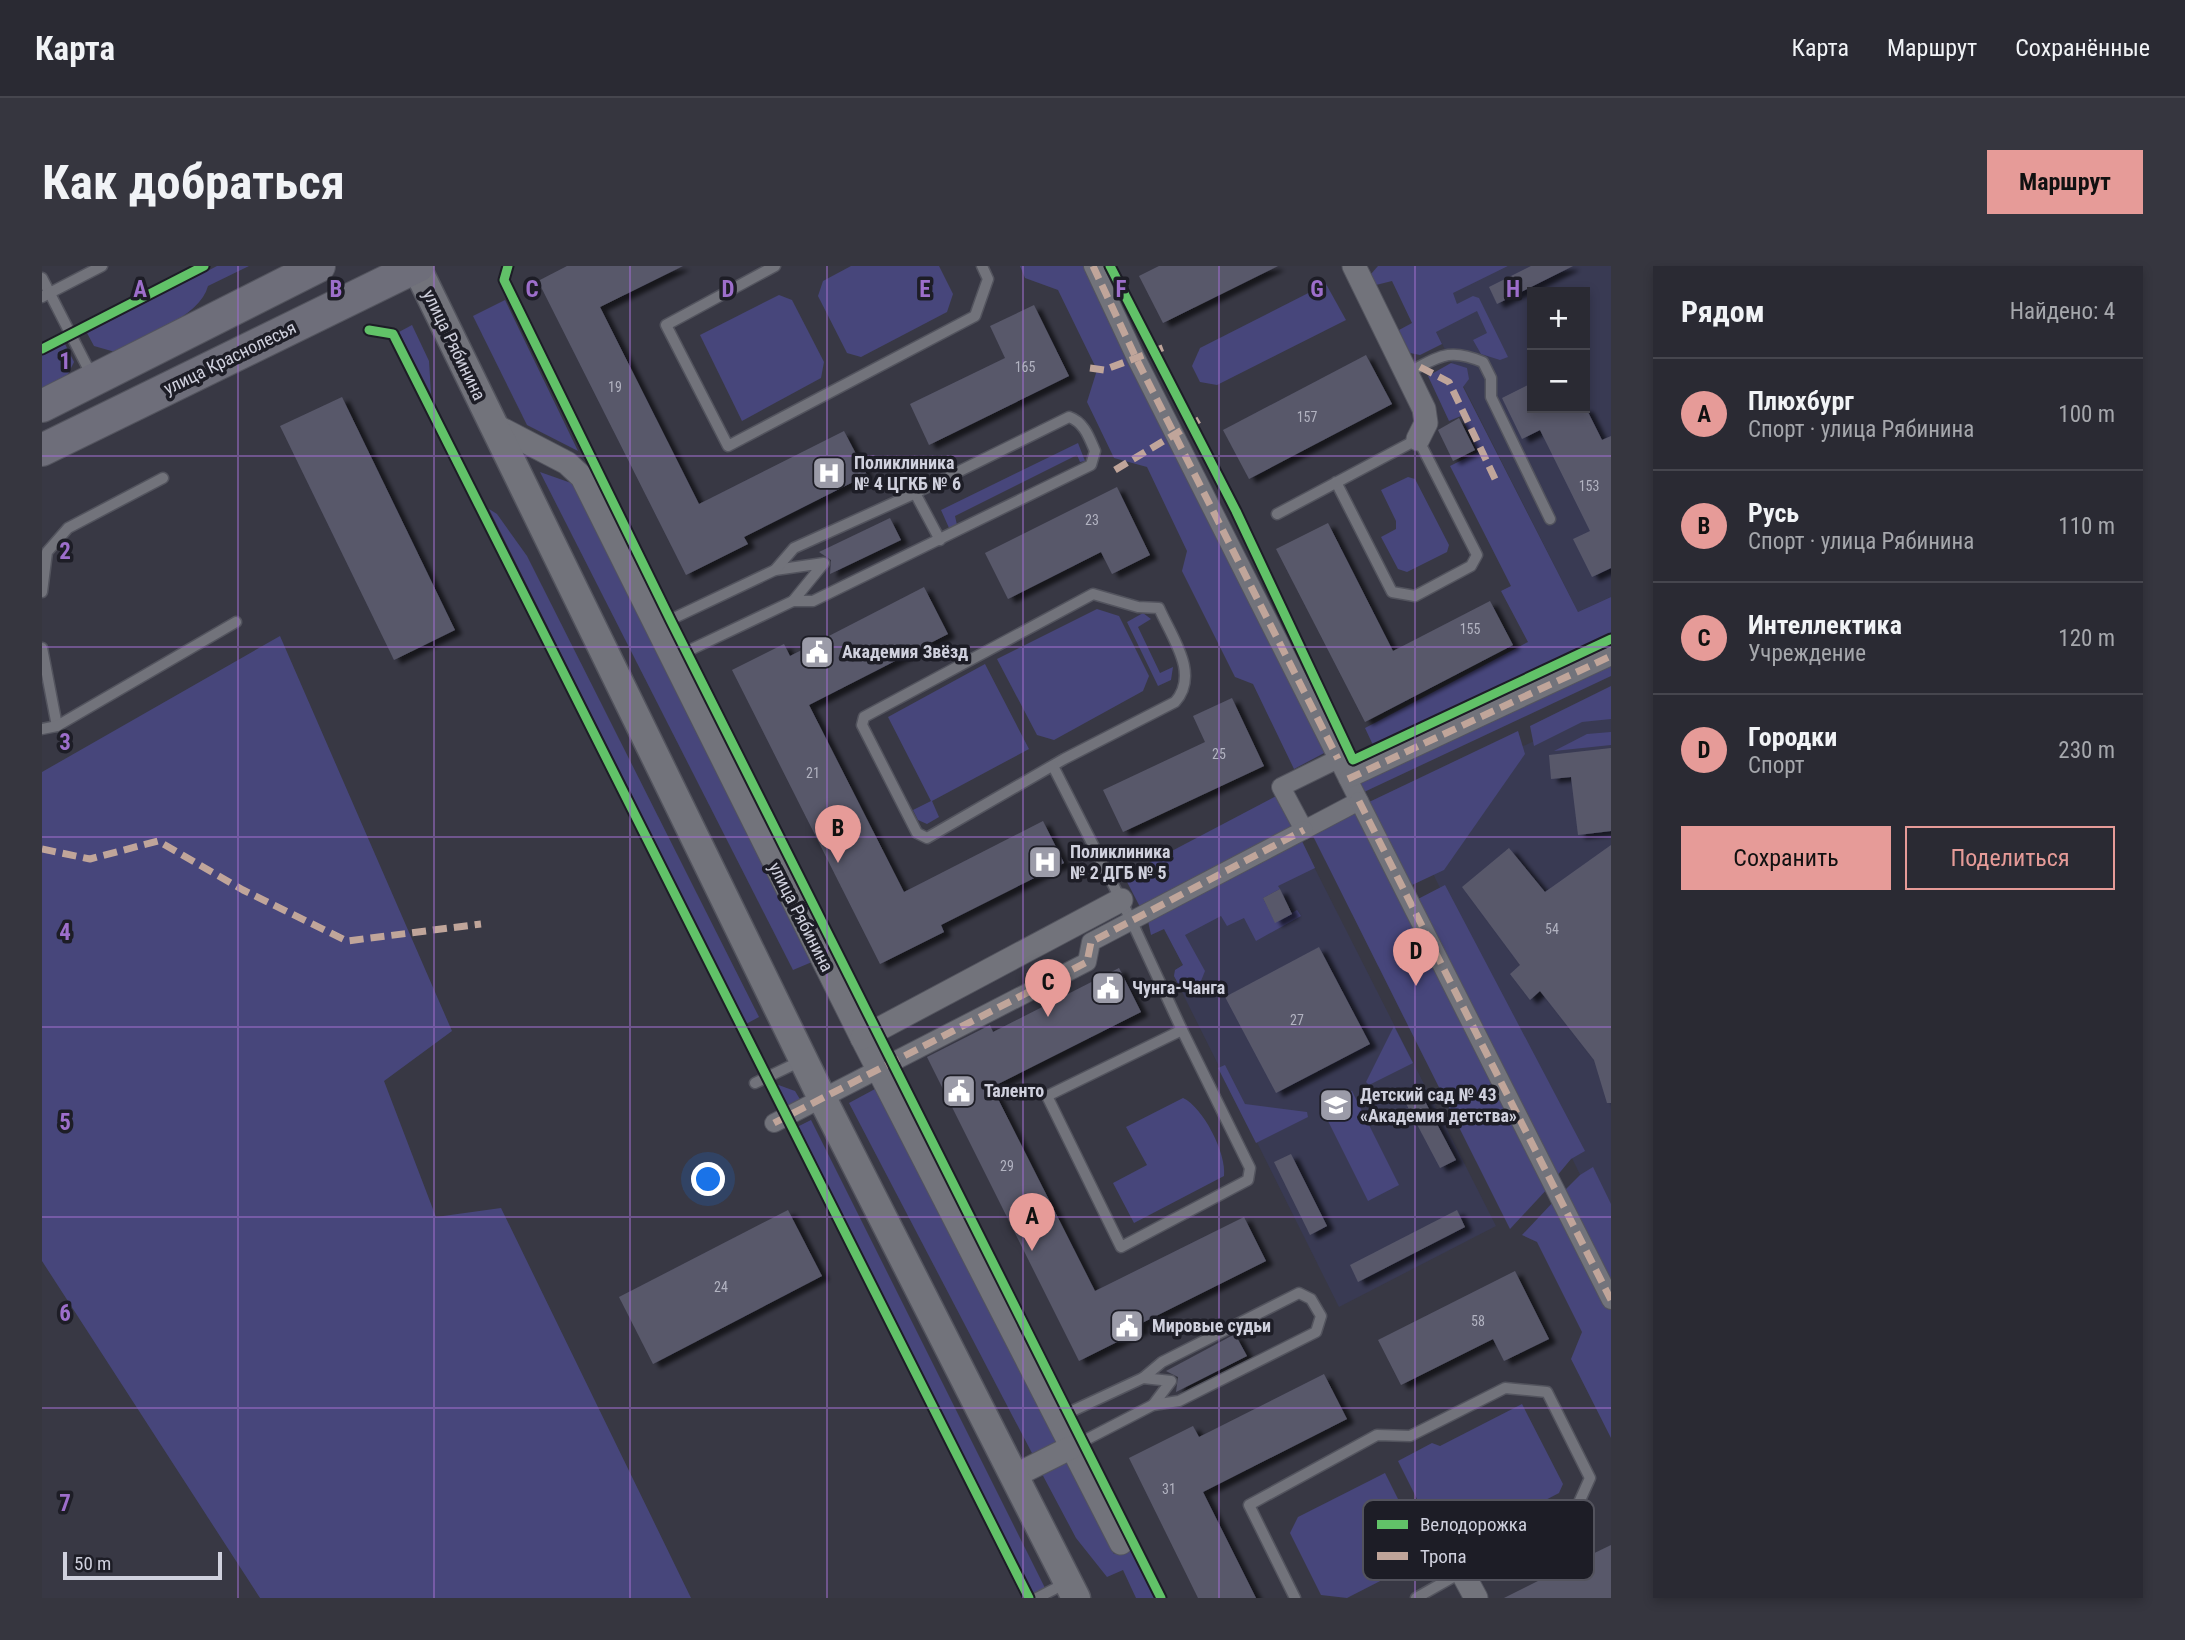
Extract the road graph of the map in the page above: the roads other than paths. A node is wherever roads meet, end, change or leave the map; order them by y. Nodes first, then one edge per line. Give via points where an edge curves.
1 (102, 266) edge
2 (319, 266) edge
3 (417, 266) edge
4 (775, 266) edge
5 (982, 266) edge
6 (1093, 266) edge
7 (1354, 266) edge
8 (42, 278) edge
9 (46, 295) edge
10 (1407, 373) junction
11 (94, 380) junction
12 (42, 407) edge
13 (492, 424) junction
14 (1418, 439) junction
15 (42, 450) edge
16 (163, 478) dead end
17 (1336, 482) junction
18 (915, 493) junction
19 (1277, 514) dead end
20 (1550, 519) dead end
21 (940, 540) junction
22 (775, 570) junction
23 (42, 592) edge
24 (793, 601) junction
25 (236, 622) dead end
26 (656, 627) junction
27 (42, 648) edge
28 (1611, 656) edge
29 (671, 659) junction
30 (57, 726) junction
31 (42, 729) edge
32 (1338, 758) junction
33 (1053, 766) junction
34 (1348, 779) junction
35 (1359, 801) junction
36 (1304, 830) junction
37 (1122, 900) junction
38 (1132, 922) junction
39 (1182, 1030) junction
40 (862, 1038) junction
41 (803, 1059) junction
42 (878, 1069) junction
43 (755, 1083) dead end
44 (822, 1098) junction
45 (774, 1123) dead end
46 (1611, 1300) edge
47 (1143, 1378) junction
48 (1153, 1405) junction
49 (1055, 1419) junction
50 (1070, 1448) junction
51 (1014, 1476) junction
52 (1580, 1500) edge
53 (1121, 1543) dead end
54 (1451, 1580) edge
55 (1466, 1580) edge
56 (1072, 1590) edge
57 (1037, 1598) edge
58 (1295, 1598) edge
59 (1416, 1598) edge
60 (1476, 1598) edge

1 - 9 lane
2 - 11 main road
3 - 13 street, улица Рябинина
3 - 15 main road, улица Краснолесья
4 - 5 lane via 666,325 728,446 975,316 988,279
6 - 32 street
7 - 10 street
8 - 9 lane
9 - 11 lane
10 - 14 street via 1424,409 1426,423
10 - 20 lane via 1446,353 1462,353 1483,362 1491,378 1491,397
11 - 12 main road
13 - 26 street, улица Рябинина via 567,463 582,477
13 - 41 street, улица Рябинина
14 - 17 lane
14 - 17 lane via 1477,555 1471,566 1415,596 1392,592
16 - 23 lane via 68,528 47,552
17 - 19 lane
18 - 21 lane
18 - 21 lane via 1069,417 1079,421 1087,434 1095,451 1091,465
18 - 22 lane via 793,548
21 - 24 lane via 813,601
22 - 24 lane via 824,563
22 - 26 lane
24 - 29 lane
25 - 30 lane
26 - 29 street, улица Рябинина
27 - 30 lane
28 - 34 street
29 - 40 street, улица Рябинина
30 - 31 lane
32 - 34 street
32 - 36 street via 1281,787
33 - 33 lane via 927,838 917,833 862,725 864,717 1093,594 1159,608 1187,671 1185,691 1175,702
33 - 37 lane
34 - 35 street
35 - 36 street
35 - 46 street
36 - 38 street
37 - 38 lane
37 - 40 street
38 - 39 lane
38 - 42 street via 1091,942 1087,962
39 - 39 lane via 1250,1168 1248,1180 1121,1247 1047,1096
40 - 42 street, улица Рябинина
41 - 43 lane
41 - 44 street, улица Рябинина
42 - 44 street
42 - 49 street, улица Рябинина
44 - 45 street
44 - 51 street, улица Рябинина
47 - 48 lane via 1171,1381
47 - 48 lane via 1162,1362 1299,1293 1311,1299 1321,1316 1316,1332 1180,1401
47 - 49 lane
48 - 50 lane
49 - 50 street, улица Рябинина
50 - 51 street
50 - 53 street, улица Рябинина
51 - 56 street, улица Рябинина
52 - 58 lane via 1590,1478 1547,1392 1505,1388 1410,1436 1377,1435 1249,1505
54 - 59 lane
55 - 60 street
56 - 57 lane

